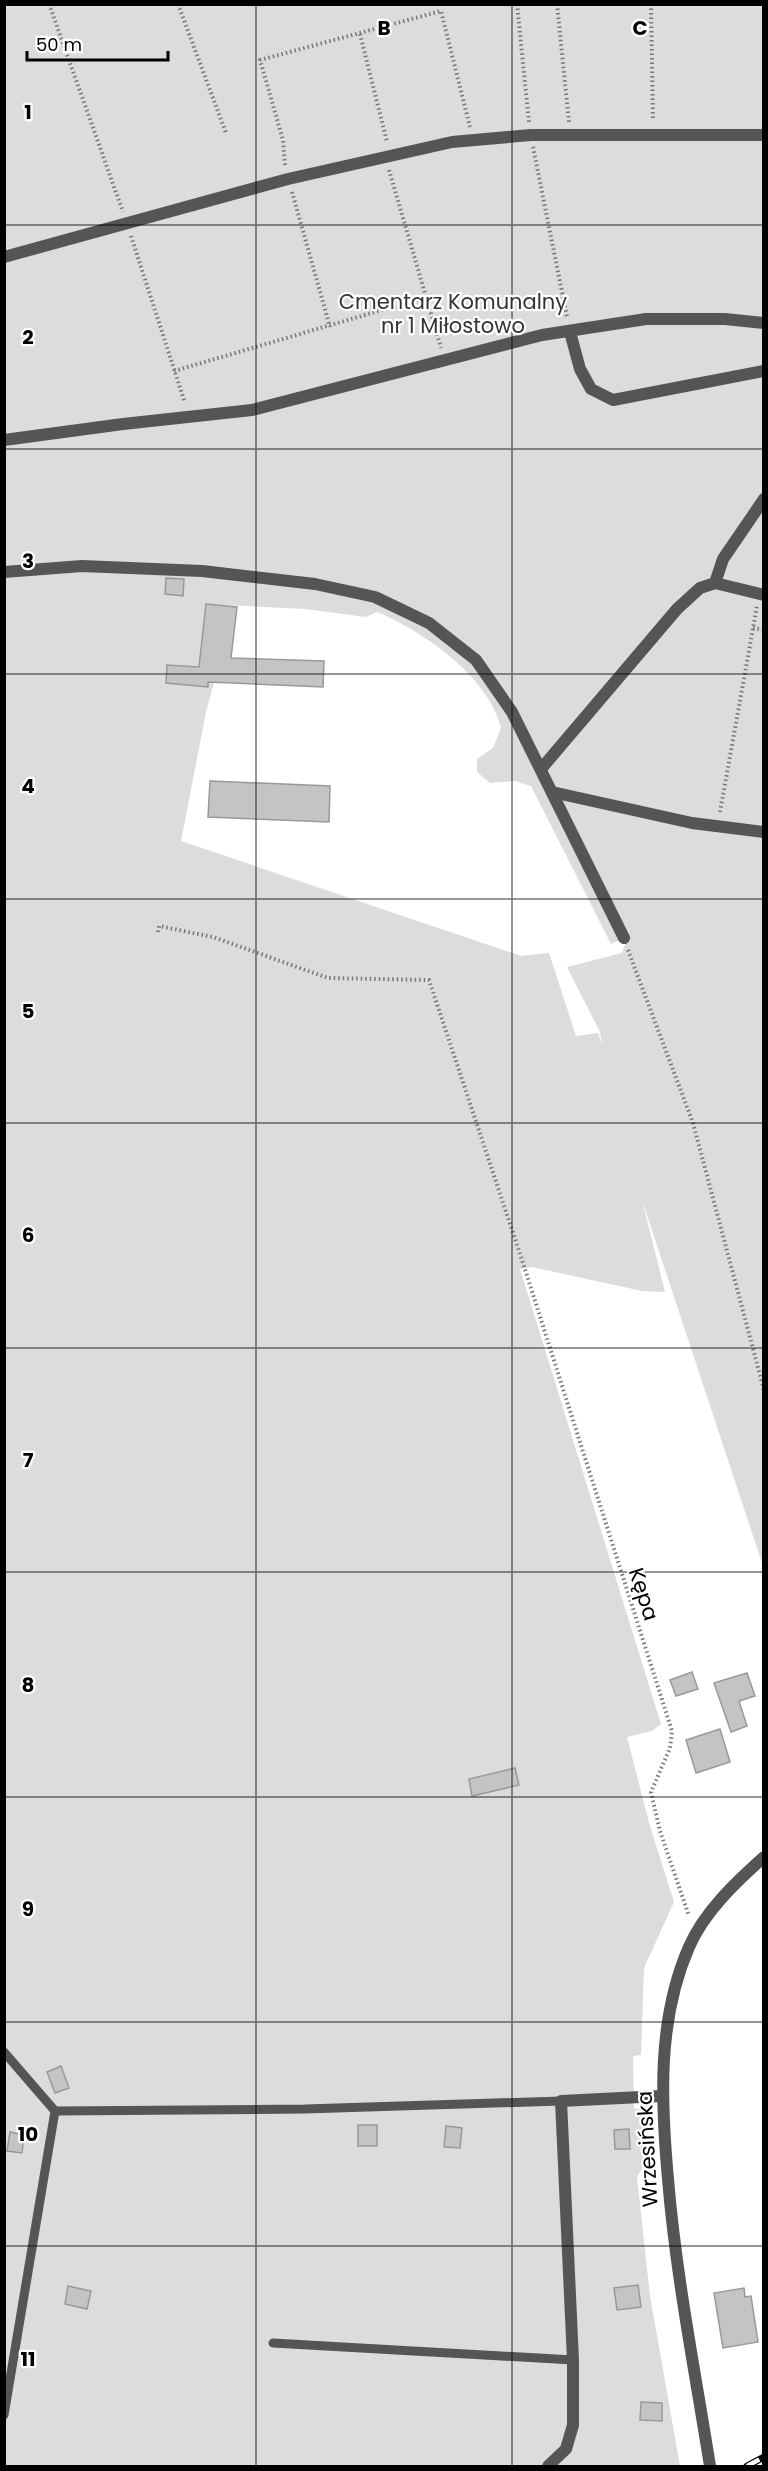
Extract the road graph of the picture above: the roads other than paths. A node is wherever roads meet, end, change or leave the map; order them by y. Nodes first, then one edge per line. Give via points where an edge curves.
1 (764, 135) edge
2 (4, 258) edge
3 (764, 323) edge
4 (570, 332) junction
5 (764, 371) edge
6 (4, 440) edge
7 (764, 499) edge
8 (4, 572) edge
9 (715, 583) junction
10 (761, 594) edge
11 (541, 769) junction
12 (552, 792) junction
13 (764, 832) edge
14 (624, 938) road end
15 (764, 1857) edge
16 (4, 2052) edge
17 (662, 2096) junction
18 (561, 2101) junction
19 (55, 2111) junction
20 (273, 2343) dead end
21 (573, 2360) junction
22 (4, 2415) edge
23 (548, 2466) edge
24 (710, 2466) edge

1 - 2 street via 531,135 473,139 288,179
3 - 4 street via 725,319 646,320
4 - 5 street via 580,369 591,389 613,400
4 - 6 street via 542,335 252,410
7 - 9 street via 723,559
8 - 11 street via 82,566 202,571 315,584 375,597 429,623 476,660 512,712
9 - 10 street
9 - 11 street via 700,588 677,609
11 - 12 street
12 - 13 street via 634,812
12 - 14 street
15 - 17 street, Wrzesińska via 725,1895 695,1935 680,1970 672,1998
16 - 19 lane
17 - 18 street
17 - 24 street, Wrzesińska via 671,2218
18 - 19 lane
18 - 21 street
19 - 22 lane
20 - 21 lane
21 - 23 street via 571,2438 566,2449

